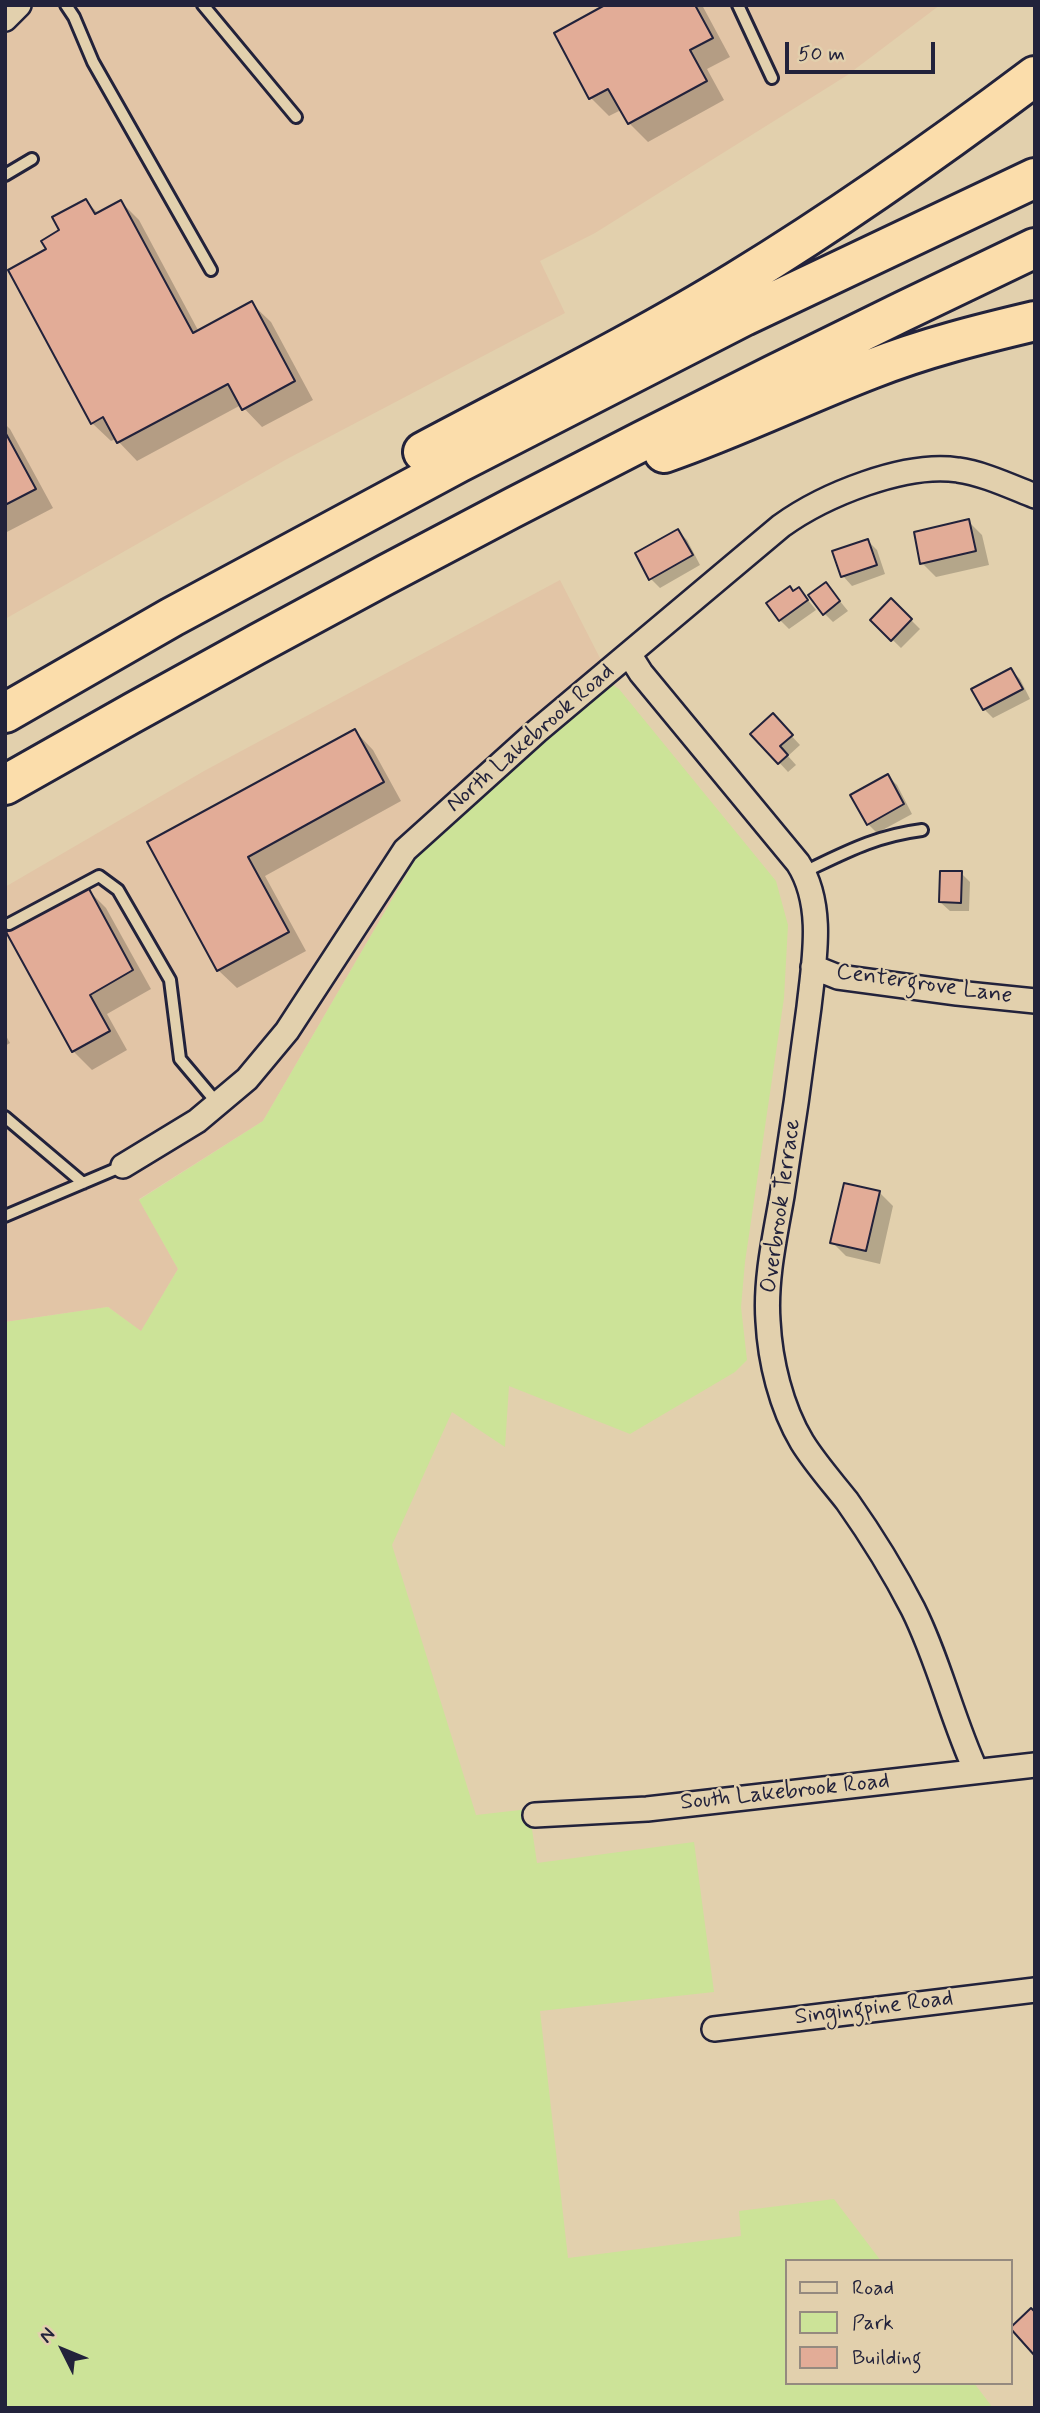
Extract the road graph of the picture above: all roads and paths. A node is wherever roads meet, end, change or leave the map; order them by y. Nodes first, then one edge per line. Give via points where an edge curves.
1 (19, 5) edge
2 (66, 5) edge
3 (203, 5) edge
4 (737, 5) edge
5 (5, 19) edge
6 (1035, 76) edge
7 (772, 78) dead end
8 (296, 117) dead end
9 (32, 159) dead end
10 (5, 175) edge
11 (1035, 178) edge
12 (1035, 248) edge
13 (211, 270) dead end
14 (1035, 321) edge
15 (1035, 496) edge
16 (519, 503) junction
17 (172, 617) junction
18 (629, 654) junction
19 (5, 713) edge
20 (5, 785) edge
21 (922, 830) dead end
22 (804, 872) junction
23 (9, 924) dead end
24 (813, 967) junction
25 (1035, 1001) edge
26 (218, 1105) junction
27 (5, 1117) edge
28 (123, 1166) joint
29 (83, 1183) junction
30 (5, 1216) edge
31 (1035, 1765) edge
32 (976, 1771) junction
33 (535, 1815) dead end
34 (1034, 1990) edge
35 (1035, 1997) edge
36 (713, 2029) dead end

1 - 5 street
2 - 13 lane via 93,62
3 - 8 lane
4 - 7 lane
6 - 17 highway via 863,200 735,282 391,469
9 - 10 lane
11 - 17 highway via 744,316
12 - 16 highway
14 - 16 highway via 873,368 715,436
15 - 18 street, North Lakebrook Road via 960,470 925,468 814,504 781,526
16 - 20 highway
17 - 19 highway
18 - 22 street, Overbrook Terrace
18 - 26 street, North Lakebrook Road via 405,850 287,1031
21 - 22 lane via 872,840
22 - 24 street, Overbrook Terrace via 814,911
23 - 26 lane via 99,876 117,890 170,981 180,1059
24 - 25 street, Centergrove Lane via 838,977
24 - 32 street, Overbrook Terrace via 771,1264 767,1307 772,1354 802,1441 848,1503 913,1609
26 - 28 street, North Lakebrook Road
27 - 29 lane
28 - 29 lane
29 - 30 lane
31 - 32 street, South Lakebrook Road
32 - 33 street, South Lakebrook Road via 647,1809
34 - 35 street
34 - 36 street, Singingpine Road

